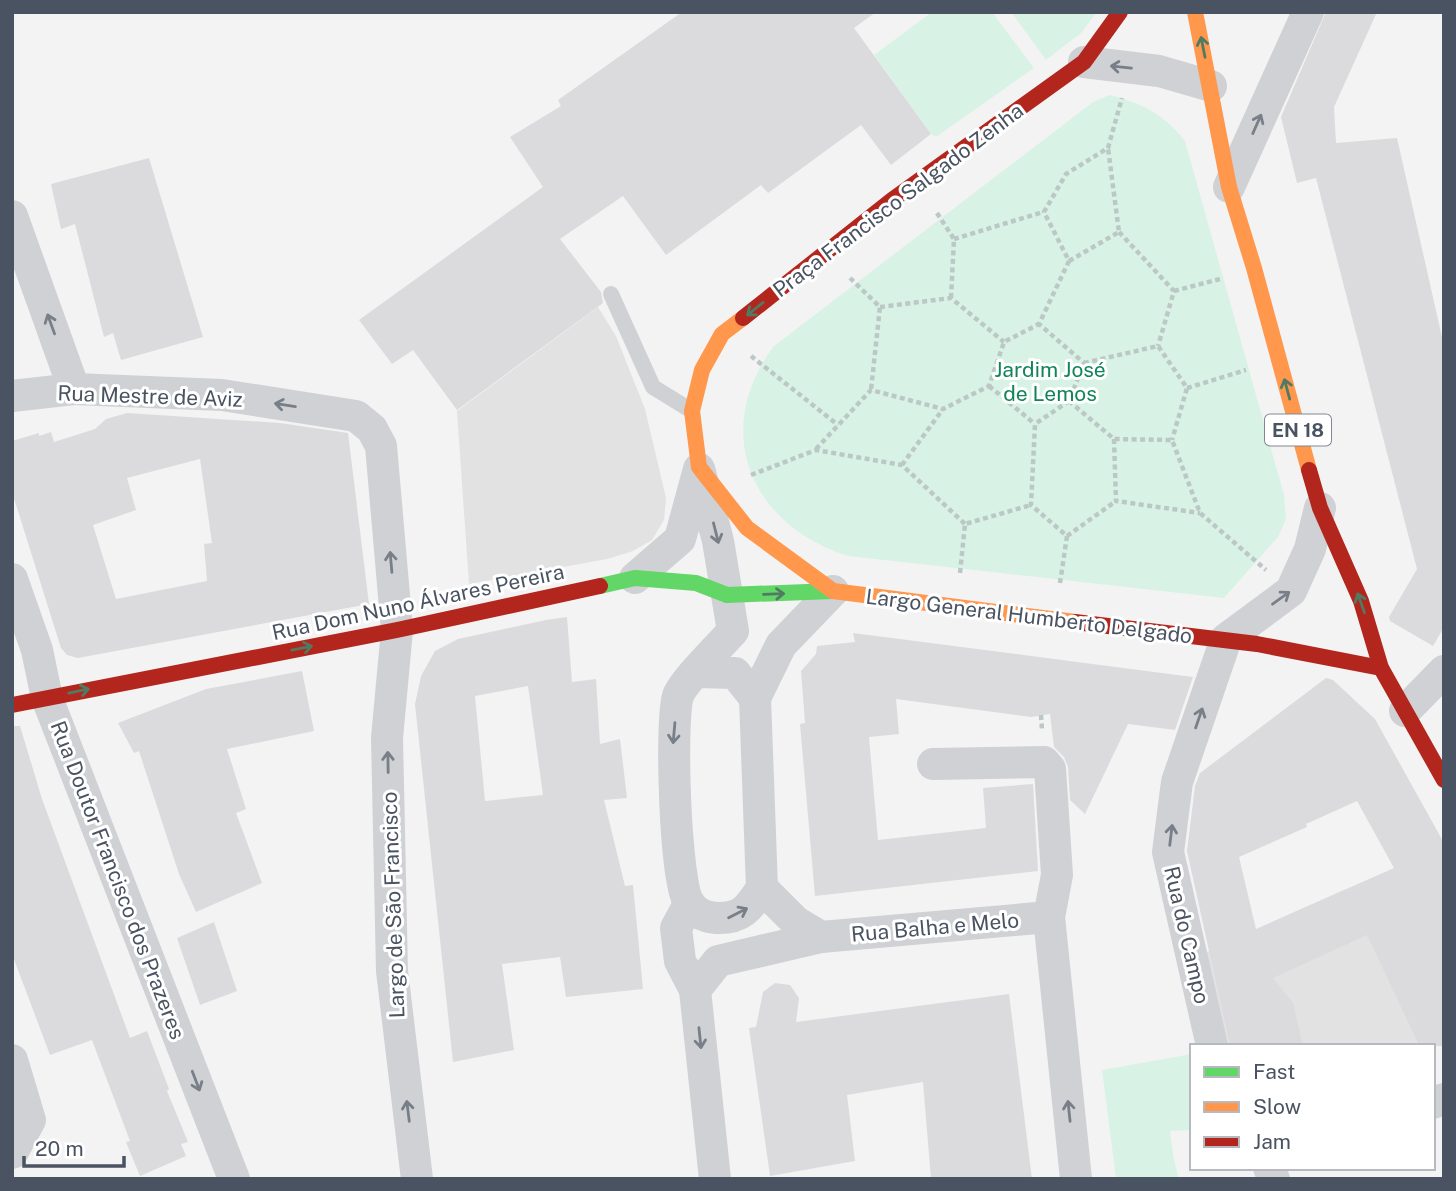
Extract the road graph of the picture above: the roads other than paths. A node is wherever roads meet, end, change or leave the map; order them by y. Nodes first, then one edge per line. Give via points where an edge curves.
1 (1120, 12) edge
2 (1195, 12) edge
3 (1308, 12) edge
4 (1084, 62) junction
5 (1211, 86) junction
6 (1229, 187) junction
7 (12, 216) edge
8 (611, 294) dead end
9 (74, 389) junction
10 (12, 396) edge
11 (692, 411) junction
12 (699, 467) junction
13 (1320, 508) junction
14 (635, 578) junction
15 (12, 579) edge
16 (833, 592) junction
17 (727, 595) junction
18 (397, 630) junction
19 (1226, 639) junction
20 (1381, 668) junction
21 (697, 671) junction
22 (1444, 671) edge
23 (47, 698) junction
24 (755, 698) junction
25 (12, 705) edge
26 (1405, 711) junction
27 (933, 764) dead end
28 (1444, 780) edge
29 (1177, 782) joint
30 (762, 888) junction
31 (689, 904) junction
32 (1049, 917) junction
33 (821, 937) junction
34 (695, 990) junction
35 (1212, 1044) edge
36 (12, 1060) edge
37 (12, 1153) edge
38 (234, 1179) edge
39 (416, 1179) edge
40 (715, 1179) edge
41 (1076, 1179) edge

1 - 4 main road, Praça Francisco Salgado Zenha
5 -> 2 main road, EN 18
6 -> 3 street
5 -> 4 street via 1158,71
4 -> 11 main road, Praça Francisco Salgado Zenha via 914,184 722,334 702,370
5 - 6 main road, EN 18
13 -> 6 main road, EN 18
9 -> 7 street
8 - 11 lane via 653,387
9 - 10 street, Rua Mestre de Aviz
18 -> 9 street, Rua Mestre de Aviz via 381,446 372,429 356,416 222,395
11 - 12 main road, Praça Francisco Salgado Zenha
12 - 14 street, Praça Francisco Salgado Zenha via 680,539
12 - 16 main road via 747,528
12 -> 17 street, Praça Francisco Salgado Zenha
19 -> 13 street via 1291,591 1310,549
20 -> 13 main road, EN 18 via 1361,601
14 - 17 main road, Rua Dom Nuno Álvares Pereira via 696,583
14 - 18 main road, Rua Dom Nuno Álvares Pereira
15 - 23 street, Rua Doutor Francisco dos Prazeres via 37,650
17 -> 16 main road, Rua Dom Nuno Álvares Pereira
16 - 19 main road, Largo General Humberto Delgado
16 - 24 street via 781,645
17 - 21 street, Praça Francisco Salgado Zenha via 733,631
23 -> 18 main road, Rua Dom Nuno Álvares Pereira
39 -> 18 street, Largo de São Francisco via 392,971 387,738
19 - 20 main road, Largo General Humberto Delgado
29 -> 19 street, Largo General Humberto Delgado
20 - 26 main road, EN 18
21 - 24 street via 735,673
21 -> 31 street via 678,695 673,743 681,880
22 - 26 street
23 - 25 main road, Rua Dom Nuno Álvares Pereira
23 -> 38 street, Rua Doutor Francisco dos Prazeres
24 - 30 street
26 - 28 main road, EN 18
27 - 32 street via 1044,762 1050,769 1057,875
35 -> 29 street, Rua do Campo via 1168,852
31 -> 30 street via 706,917 731,919 748,908
30 - 33 street via 796,922
31 - 34 street via 676,928 680,961
32 - 33 street, Rua Balha e Melo
41 -> 32 street
33 - 34 street, Rua Balha e Melo via 718,961
34 -> 40 street
36 - 37 street via 30,1120

